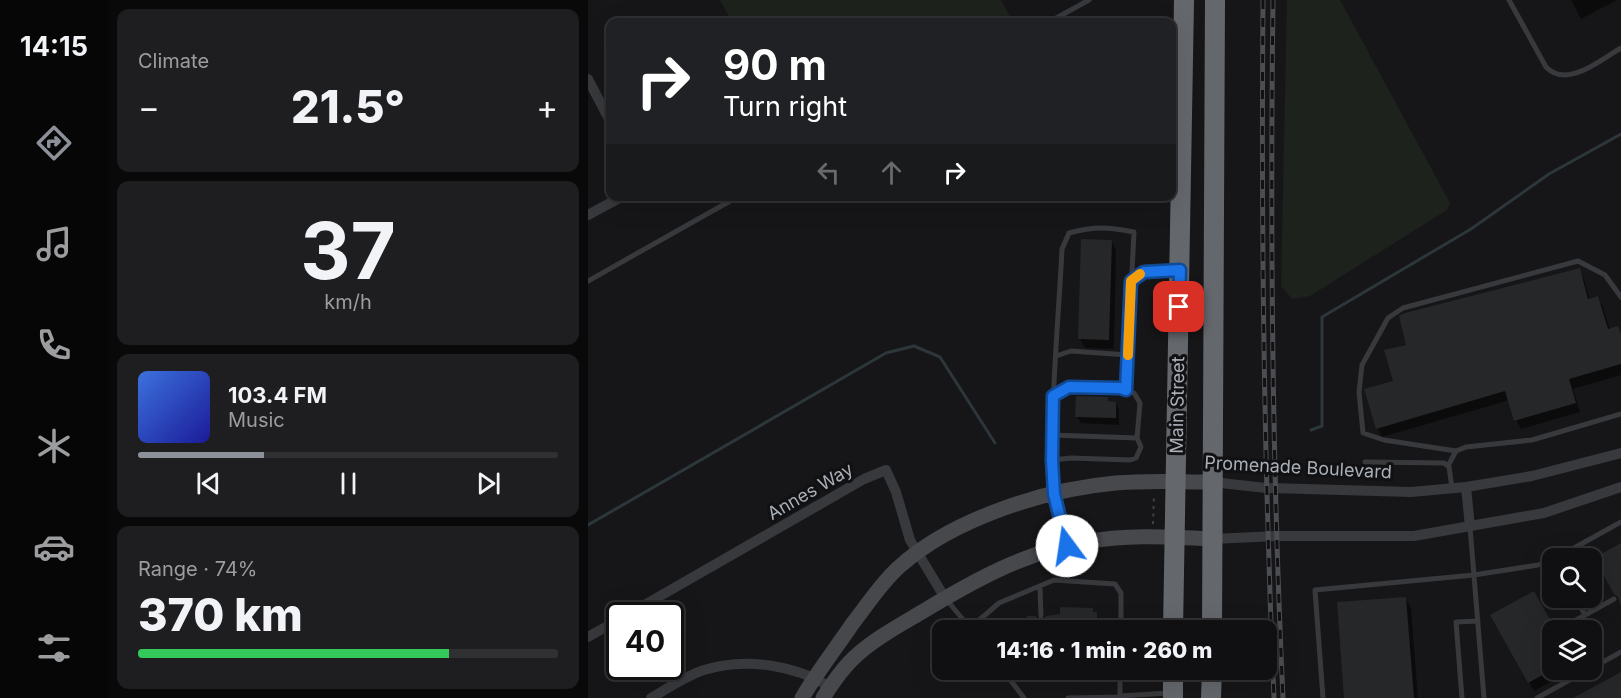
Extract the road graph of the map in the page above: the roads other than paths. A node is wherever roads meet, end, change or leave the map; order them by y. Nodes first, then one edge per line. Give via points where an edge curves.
1 (1089, 0) edge
2 (1184, 0) edge
3 (1215, 0) edge
4 (1509, 0) edge
5 (1056, 18) edge
6 (1621, 48) edge
7 (588, 79) edge
8 (606, 114) edge
9 (613, 201) edge
10 (730, 201) edge
11 (588, 215) edge
12 (1180, 270) junction
13 (588, 281) edge
14 (1131, 281) junction
15 (1621, 297) edge
16 (1128, 355) junction
17 (1056, 356) junction
18 (1126, 390) junction
19 (1053, 396) junction
20 (1621, 414) edge
21 (1052, 435) junction
22 (1137, 438) junction
23 (1456, 451) junction
24 (1621, 453) edge
25 (1052, 460) junction
26 (1365, 462) dead end
27 (1448, 466) junction
28 (1176, 482) junction
29 (1212, 482) junction
30 (1466, 487) junction
31 (1621, 487) edge
32 (1452, 488) junction
33 (1054, 494) junction
34 (1621, 522) edge
35 (1470, 527) junction
36 (1173, 537) junction
37 (1213, 539) junction
38 (1067, 546) junction
39 (1574, 548) edge
40 (917, 553) junction
41 (1542, 564) edge
42 (1474, 575) junction
43 (1040, 588) junction
44 (945, 598) junction
45 (1614, 599) dead end
46 (650, 602) edge
47 (1581, 608) edge
48 (1585, 615) junction
49 (1041, 616) dead end
50 (963, 620) edge
51 (981, 620) edge
52 (1121, 620) edge
53 (1173, 620) edge
54 (1212, 620) edge
55 (1576, 620) edge
56 (1478, 621) junction
57 (606, 627) edge
58 (588, 638) edge
59 (1621, 652) edge
60 (1602, 663) edge
61 (814, 677) junction
62 (1011, 680) edge
63 (1120, 680) edge
64 (1212, 680) edge
65 (1571, 680) edge
66 (827, 692) edge
67 (1173, 695) edge
68 (1120, 697) edge
69 (652, 698) edge
70 (802, 698) edge
71 (1025, 698) edge
72 (1068, 698) edge
73 (1211, 698) edge
74 (1323, 698) edge
75 (1462, 698) edge
76 (1484, 698) edge
77 (1537, 698) edge

1 - 5 lane
2 - 12 highway, Main Street
3 - 29 highway, Main Street
4 - 6 lane via 1551,73 1570,76
7 - 8 street
9 - 11 street
10 - 13 lane
12 - 14 lane via 1144,272
12 - 28 highway, Main Street
14 - 16 lane
14 - 17 lane via 1134,232 1107,226 1069,233 1062,249
15 - 23 lane via 1605,275 1578,261 1403,308 1388,318 1362,365 1359,392 1363,433
16 - 17 lane via 1071,351
16 - 18 lane
17 - 19 lane
18 - 19 lane via 1069,387
18 - 22 lane via 1134,393 1140,403
19 - 21 lane
20 - 23 lane via 1532,440
21 - 22 lane
21 - 25 lane
22 - 25 lane via 1141,447 1136,458 1130,460
23 - 27 lane
24 - 30 street, Promenade Boulevard via 1532,476
25 - 33 lane
26 - 27 lane
27 - 32 lane
28 - 29 street, Promenade Boulevard
28 - 33 street, Promenade Boulevard via 1116,483
28 - 36 highway, Main Street
29 - 32 street, Promenade Boulevard via 1266,488 1411,492
29 - 37 highway, Main Street
30 - 32 street, Promenade Boulevard
30 - 35 street
31 - 35 street via 1544,513
33 - 38 street
33 - 40 street, Promenade Boulevard via 984,516
34 - 39 lane
35 - 37 street via 1414,536
35 - 42 lane
36 - 37 street
36 - 38 street via 1115,538
36 - 53 highway, Main Street
37 - 54 highway, Main Street
38 - 44 street via 1021,559
40 - 44 street, Annes Way
40 - 46 street, Annes Way via 886,470
40 - 61 street, Promenade Boulevard via 885,581
41 - 42 lane
42 - 56 lane
42 - 74 lane via 1315,590
43 - 49 lane
43 - 51 lane via 999,603
43 - 52 lane via 1054,580 1116,584 1121,593
44 - 50 lane
44 - 66 street via 855,656
45 - 48 lane
47 - 48 lane
48 - 55 lane
56 - 75 lane via 1456,622
56 - 76 lane
57 - 58 street
59 - 60 lane
61 - 66 street
61 - 69 street via 776,666 726,666 704,670
61 - 70 street, Promenade Boulevard
62 - 71 lane
63 - 68 lane
64 - 73 highway
65 - 77 lane
67 - 68 lane
68 - 72 lane

